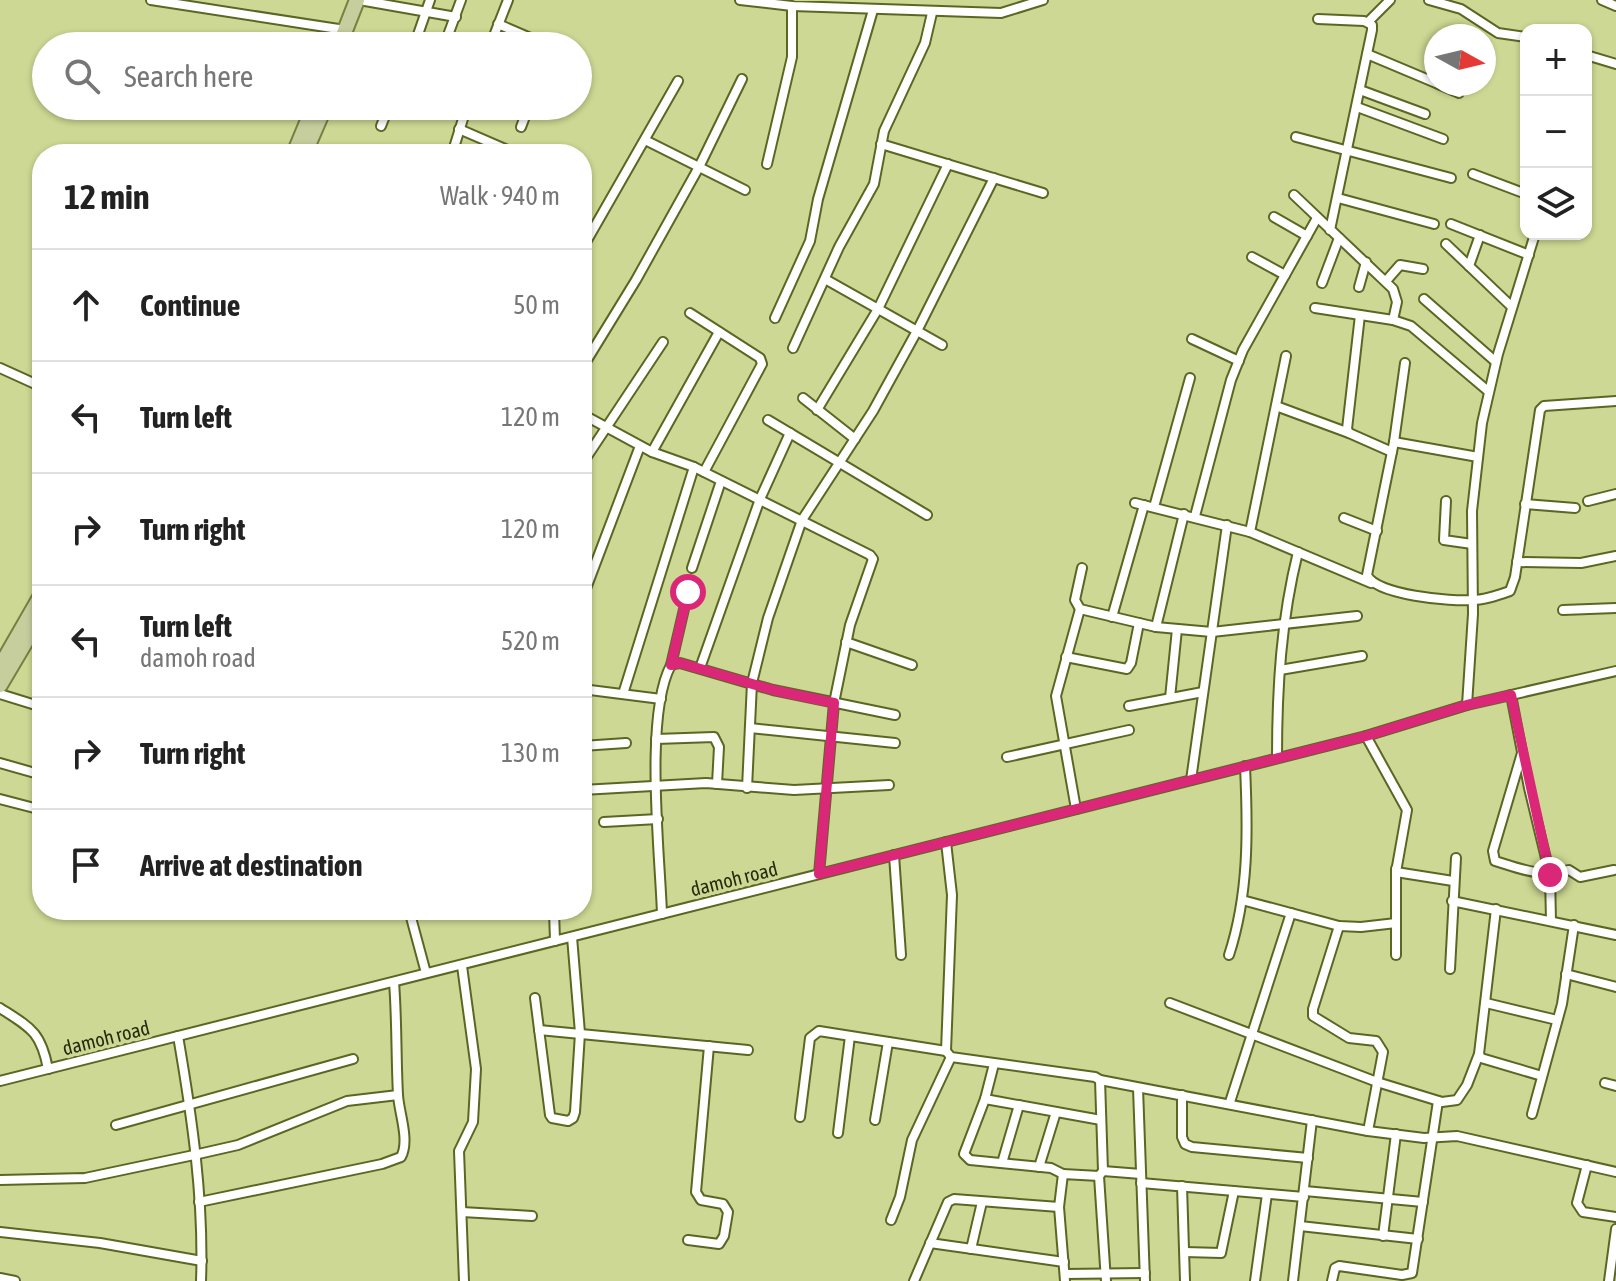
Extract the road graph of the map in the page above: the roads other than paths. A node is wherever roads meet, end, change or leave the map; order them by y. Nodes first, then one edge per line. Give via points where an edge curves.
1 (151, 0) edge
2 (357, 0) edge
3 (365, 0) edge
4 (430, 0) edge
5 (461, 0) edge
6 (508, 0) edge
7 (740, 0) edge
8 (1043, 0) edge
9 (1390, 0) edge
10 (1429, 0) edge
11 (1602, 0) edge
12 (215, 5) edge
13 (792, 6) junction
14 (1616, 6) edge
15 (873, 10) junction
16 (426, 12) junction
17 (932, 13) junction
18 (456, 17) junction
19 (1318, 19) dead end
20 (1368, 22) junction
21 (498, 24) junction
22 (345, 30) joint
23 (353, 32) edge
24 (419, 32) edge
25 (450, 32) edge
26 (495, 32) edge
27 (517, 32) edge
28 (1520, 36) edge
29 (1367, 54) junction
30 (1592, 57) edge
31 (1616, 64) edge
32 (1424, 78) edge
33 (742, 79) dead end
34 (678, 81) dead end
35 (1360, 90) junction
36 (1357, 107) junction
37 (1425, 114) dead end
38 (308, 120) edge
39 (319, 120) edge
40 (383, 120) edge
41 (462, 120) edge
42 (524, 120) edge
43 (381, 126) dead end
44 (521, 127) dead end
45 (459, 129) junction
46 (1296, 137) dead end
47 (1443, 139) dead end
48 (645, 140) junction
49 (298, 144) edge
50 (308, 144) edge
51 (455, 144) edge
52 (490, 144) edge
53 (881, 144) junction
54 (1348, 152) junction
55 (767, 164) dead end
56 (948, 164) junction
57 (699, 167) junction
58 (1473, 174) dead end
59 (994, 178) junction
60 (1451, 178) dead end
61 (745, 190) dead end
62 (1520, 192) edge
63 (1043, 193) dead end
64 (1294, 195) dead end
65 (1338, 198) junction
66 (1274, 217) dead end
67 (1317, 218) junction
68 (1434, 224) dead end
69 (1451, 224) dead end
70 (1330, 230) junction
71 (592, 232) edge
72 (1480, 235) junction
73 (1307, 236) junction
74 (1339, 238) junction
75 (1533, 240) edge
76 (1446, 244) dead end
77 (1529, 255) junction
78 (1252, 257) dead end
79 (1366, 262) junction
80 (1469, 266) junction
81 (1423, 269) dead end
82 (1285, 275) junction
83 (825, 279) junction
84 (1386, 281) junction
85 (1322, 283) dead end
86 (1359, 287) dead end
87 (1424, 299) dead end
88 (1512, 307) junction
89 (1315, 308) dead end
90 (878, 309) junction
91 (690, 313) dead end
92 (1360, 315) junction
93 (775, 318) dead end
94 (1393, 320) junction
95 (917, 331) junction
96 (719, 332) junction
97 (1192, 339) dead end
98 (663, 342) dead end
99 (942, 345) dead end
100 (793, 348) dead end
101 (592, 352) edge
102 (1286, 356) dead end
103 (1239, 361) junction
104 (1496, 362) junction
105 (1405, 363) dead end
106 (0, 368) edge
107 (1190, 378) dead end
108 (32, 382) edge
109 (1488, 391) junction
110 (803, 398) dead end
111 (1616, 401) edge
112 (1276, 406) junction
113 (817, 410) junction
114 (592, 419) edge
115 (768, 420) dead end
116 (606, 427) junction
117 (790, 433) junction
118 (1349, 433) junction
119 (855, 439) junction
120 (1394, 442) junction
121 (640, 446) junction
122 (592, 449) edge
123 (652, 452) junction
124 (1392, 452) junction
125 (1478, 457) junction
126 (840, 462) junction
127 (694, 467) junction
128 (704, 472) junction
129 (721, 481) junction
130 (1616, 494) edge
131 (760, 499) junction
132 (1446, 501) dead end
133 (1588, 501) dead end
134 (1525, 504) junction
135 (1144, 505) junction
136 (1575, 508) dead end
137 (1184, 514) junction
138 (927, 515) dead end
139 (1195, 516) junction
140 (1344, 518) dead end
141 (802, 520) junction
142 (1227, 525) junction
143 (1377, 531) junction
144 (1250, 532) junction
145 (1472, 544) junction
146 (1298, 552) junction
147 (1616, 556) edge
148 (592, 560) edge
149 (1517, 562) junction
150 (692, 568) dead end
151 (1082, 568) dead end
152 (1371, 583) junction
153 (688, 592) dead end
154 (1474, 600) junction
155 (1616, 608) edge
156 (1080, 609) junction
157 (1563, 610) dead end
158 (32, 611) edge
159 (1357, 616) dead end
160 (1112, 617) junction
161 (1139, 623) junction
162 (1284, 624) junction
163 (1156, 627) junction
164 (1177, 629) junction
165 (32, 631) edge
166 (1212, 632) junction
167 (846, 642) junction
168 (1362, 656) dead end
169 (1066, 657) junction
170 (671, 665) junction
171 (912, 665) dead end
172 (0, 667) edge
173 (700, 668) junction
174 (1280, 670) junction
175 (1616, 671) edge
176 (752, 683) junction
177 (0, 685) edge
178 (592, 690) edge
179 (1203, 692) junction
180 (0, 694) edge
181 (623, 694) junction
182 (1511, 695) junction
183 (1170, 698) junction
184 (661, 699) junction
185 (834, 703) junction
186 (32, 704) edge
187 (1467, 705) junction
188 (1129, 706) dead end
189 (895, 715) dead end
190 (750, 728) junction
191 (1129, 730) dead end
192 (831, 736) junction
193 (1366, 736) junction
194 (656, 739) junction
195 (626, 743) dead end
196 (895, 743) dead end
197 (592, 745) edge
198 (1064, 745) junction
199 (1522, 753) junction
200 (1007, 757) dead end
201 (1277, 758) junction
202 (0, 763) edge
203 (1245, 766) junction
204 (32, 772) edge
205 (1191, 780) junction
206 (717, 784) junction
207 (657, 785) junction
208 (889, 785) dead end
209 (747, 788) junction
210 (592, 789) edge
211 (827, 789) junction
212 (0, 799) edge
213 (32, 807) edge
214 (1076, 809) junction
215 (658, 819) junction
216 (604, 822) dead end
217 (946, 842) junction
218 (1396, 848) dead end
219 (894, 855) junction
220 (1456, 858) dead end
221 (1614, 870) dead end
222 (1396, 872) junction
223 (819, 874) junction
224 (1550, 875) junction
225 (1453, 881) junction
226 (1242, 900) junction
227 (1452, 901) junction
228 (1496, 909) junction
229 (1291, 913) junction
230 (662, 914) junction
231 (411, 920) edge
232 (554, 920) edge
233 (1551, 921) junction
234 (1396, 923) junction
235 (1574, 925) junction
236 (1339, 926) junction
237 (1616, 935) edge
238 (572, 937) junction
239 (555, 941) junction
240 (901, 955) dead end
241 (1229, 955) dead end
242 (1396, 955) dead end
243 (462, 966) junction
244 (1450, 969) dead end
245 (426, 973) junction
246 (1566, 974) junction
247 (394, 982) junction
248 (1616, 987) edge
249 (535, 998) dead end
250 (1170, 1003) dead end
251 (1486, 1003) junction
252 (0, 1008) edge
253 (1557, 1020) junction
254 (539, 1030) junction
255 (1252, 1032) junction
256 (580, 1033) junction
257 (178, 1036) junction
258 (850, 1036) junction
259 (888, 1042) junction
260 (709, 1046) junction
261 (748, 1050) dead end
262 (949, 1054) junction
263 (1479, 1054) junction
264 (353, 1059) dead end
265 (994, 1064) junction
266 (48, 1069) junction
267 (1542, 1076) junction
268 (1100, 1080) junction
269 (0, 1081) edge
270 (1377, 1082) junction
271 (1605, 1083) dead end
272 (1616, 1086) edge
273 (1138, 1088) junction
274 (398, 1095) junction
275 (1182, 1095) junction
276 (985, 1099) junction
277 (1438, 1101) junction
278 (1230, 1102) junction
279 (190, 1103) junction
280 (1019, 1105) junction
281 (1056, 1112) junction
282 (1532, 1114) dead end
283 (800, 1117) dead end
284 (875, 1120) dead end
285 (1101, 1120) junction
286 (1312, 1120) junction
287 (116, 1125) dead end
288 (1368, 1131) junction
289 (838, 1133) dead end
290 (1396, 1134) junction
291 (1431, 1138) junction
292 (194, 1155) junction
293 (1308, 1158) junction
294 (1002, 1163) junction
295 (1587, 1165) junction
296 (1039, 1167) junction
297 (1616, 1172) edge
298 (1101, 1173) junction
299 (1063, 1174) junction
300 (1141, 1178) junction
301 (0, 1180) edge
302 (1182, 1186) junction
303 (1234, 1191) junction
304 (1267, 1194) junction
305 (1304, 1194) junction
306 (1388, 1199) junction
307 (199, 1202) junction
308 (982, 1202) junction
309 (1423, 1202) junction
310 (1059, 1207) junction
311 (462, 1212) junction
312 (532, 1216) dead end
313 (1616, 1217) edge
314 (891, 1220) dead end
315 (1300, 1226) junction
316 (1616, 1229) edge
317 (0, 1232) edge
318 (1383, 1236) junction
319 (1418, 1239) junction
320 (688, 1240) dead end
321 (930, 1243) junction
322 (971, 1249) junction
323 (1185, 1252) junction
324 (202, 1261) junction
325 (1064, 1262) junction
326 (1614, 1268) edge
327 (1065, 1277) edge
328 (1106, 1277) edge
329 (1145, 1277) edge
330 (0, 1278) edge
331 (918, 1280) edge
332 (15, 1281) edge
333 (201, 1281) edge
334 (464, 1281) edge
335 (1188, 1281) edge
336 (1255, 1281) edge
337 (1293, 1281) edge
338 (1332, 1281) edge
339 (1609, 1281) edge

1 - 12 street
2 - 22 main road
3 - 16 street
3 - 23 main road
4 - 16 street
5 - 18 street
6 - 21 street
7 - 13 street
8 - 17 street via 1001,13
9 - 20 street
10 - 28 street via 1461,9 1498,33
11 - 14 street
12 - 22 street
13 - 15 street
13 - 55 street via 792,57
15 - 17 street
15 - 93 street via 810,241
16 - 18 street
16 - 24 street
17 - 53 street via 925,43
18 - 25 street
19 - 20 street
20 - 29 street via 1372,30
21 - 26 street
21 - 27 street
29 - 32 street
29 - 35 street
30 - 31 street
33 - 57 street
34 - 48 street
35 - 36 street
35 - 37 street
36 - 47 street
36 - 54 street
38 - 49 main road
39 - 50 main road
40 - 43 street
41 - 45 street
42 - 44 street
45 - 51 street
45 - 52 street
46 - 54 street
48 - 57 street
48 - 71 street
53 - 56 street
53 - 83 street via 874,184
54 - 60 street
54 - 65 street
56 - 59 street
56 - 90 street
57 - 61 street
57 - 101 street
58 - 62 street
59 - 63 street
59 - 95 street
64 - 67 street
65 - 68 street
65 - 70 street
66 - 73 street
67 - 70 street
67 - 73 street
69 - 72 street
70 - 74 street
72 - 77 street
72 - 80 street
73 - 82 street
74 - 79 street
74 - 85 street
75 - 77 street
76 - 80 street
77 - 88 street
78 - 82 street
79 - 84 street
79 - 86 street
80 - 88 street
81 - 84 street via 1400,265
82 - 103 street
83 - 90 street
83 - 100 street
84 - 94 street via 1396,295
87 - 104 street
88 - 104 street
89 - 92 street
90 - 95 street
90 - 113 street
91 - 96 street
92 - 94 street
92 - 118 street
94 - 109 street via 1416,329
95 - 99 street
95 - 119 street
96 - 123 street
96 - 128 street via 762,364
97 - 103 street
98 - 116 street
102 - 112 street
103 - 139 street
104 - 109 street
105 - 120 street
106 - 108 street
107 - 135 street
109 - 125 street
110 - 113 street
111 - 134 street via 1540,410
112 - 118 street
112 - 144 street
113 - 119 street
114 - 116 street
115 - 117 street
116 - 121 street
116 - 122 street
117 - 126 street
117 - 131 street
118 - 124 street
119 - 126 street
120 - 124 street
120 - 125 street
121 - 123 street
121 - 148 street
123 - 127 street
124 - 143 street
125 - 145 street
126 - 138 street
126 - 141 street
127 - 128 street
127 - 181 street
128 - 129 street
129 - 131 street
129 - 150 street
130 - 133 street
131 - 141 street
131 - 173 street
132 - 145 street via 1444,540
134 - 136 street
134 - 149 street
135 - 137 street
135 - 160 street
137 - 139 street
137 - 163 street
139 - 142 street
140 - 143 street
141 - 167 street via 873,559
141 - 176 street
142 - 144 street
142 - 166 street
143 - 152 street via 1367,575
144 - 146 street
145 - 154 street
146 - 152 street
146 - 162 street
147 - 149 street via 1581,563
149 - 154 street via 1510,591
151 - 156 street via 1075,600
152 - 154 street via 1411,595
153 - 170 street
154 - 187 street
155 - 157 street
156 - 160 street
156 - 169 street
158 - 172 main road
159 - 162 street
160 - 161 street
161 - 163 street
161 - 169 street via 1127,669
162 - 166 street
162 - 174 street
163 - 164 street
164 - 166 street
164 - 183 street
165 - 177 main road
166 - 179 street
167 - 171 street
167 - 185 street
168 - 174 street
169 - 198 street via 1056,696
170 - 173 street
170 - 184 street
173 - 176 street
174 - 201 street
175 - 182 street, damoh road
176 - 185 street
176 - 190 street
178 - 181 street
179 - 183 street
179 - 205 street
180 - 186 street
181 - 184 street
182 - 187 street, damoh road
182 - 199 street
183 - 188 street
184 - 194 street
185 - 189 street
185 - 192 street
187 - 193 street, damoh road
190 - 192 street
190 - 209 street
191 - 198 street
192 - 196 street
192 - 211 street
193 - 201 street, damoh road
193 - 222 street via 1407,810
194 - 206 street via 714,737 719,747
194 - 207 street
195 - 197 street
198 - 200 street
198 - 214 street
199 - 224 street
199 - 224 street via 1493,857
201 - 203 street, damoh road
202 - 204 street
203 - 205 street, damoh road
203 - 226 street via 1248,830
205 - 214 street, damoh road
206 - 207 street
206 - 209 street
207 - 210 street
207 - 215 street
208 - 211 street
209 - 211 street
211 - 223 street
212 - 213 street
214 - 217 street, damoh road
215 - 216 street
215 - 230 street
217 - 219 street, damoh road
217 - 262 street via 952,895
218 - 222 street
219 - 223 street, damoh road
219 - 240 street
220 - 225 street
221 - 224 street via 1580,877 1569,870
222 - 225 street
222 - 234 street
223 - 230 street, damoh road
224 - 233 street
225 - 227 street
226 - 229 street
226 - 241 street
227 - 228 street
227 - 244 street
228 - 233 street
228 - 251 street
229 - 236 street
229 - 255 street
230 - 238 street, damoh road
231 - 245 street
232 - 239 street
233 - 235 street
234 - 236 street
234 - 242 street
235 - 237 street
235 - 246 street
236 - 270 street via 1313,1016 1342,1035 1381,1045
238 - 239 street, damoh road
238 - 256 street
239 - 243 street, damoh road
243 - 245 street, damoh road
243 - 311 street via 476,1069 473,1122 459,1151
245 - 247 street, damoh road
246 - 248 street
246 - 253 street
247 - 257 street, damoh road
247 - 274 street
249 - 254 street
250 - 255 street
251 - 253 street
251 - 263 street
252 - 266 street via 36,1033
253 - 267 street
254 - 256 street
254 - 256 street via 548,1108 552,1118 568,1121 575,1112
255 - 270 street
255 - 278 street
256 - 260 street
257 - 266 street, damoh road
257 - 279 street
258 - 259 street
258 - 283 street via 819,1031 810,1038
258 - 289 street
259 - 262 street
259 - 284 street
260 - 261 street
260 - 320 street via 696,1192 701,1200 723,1204 728,1212 719,1244
262 - 265 street
262 - 314 street via 912,1140
263 - 267 street
263 - 277 street via 1457,1100
264 - 279 street
265 - 268 street
265 - 276 street
266 - 269 street, damoh road
267 - 282 street
268 - 273 street
268 - 285 street
270 - 277 street
270 - 288 street
271 - 272 street
273 - 275 street
273 - 300 street
274 - 292 street via 347,1101 238,1145
274 - 307 street via 404,1152 396,1161
275 - 278 street
275 - 293 street via 1185,1144
276 - 280 street
276 - 294 street via 964,1154 970,1160
277 - 291 street
278 - 286 street
279 - 287 street
279 - 292 street
280 - 281 street
280 - 294 street
281 - 285 street
281 - 296 street
285 - 298 street
286 - 288 street
286 - 293 street
288 - 290 street
290 - 291 street
290 - 306 street
291 - 295 street via 1457,1136
291 - 309 street
292 - 301 street via 85,1178
292 - 307 street
293 - 305 street
294 - 296 street
295 - 297 street
295 - 313 street via 1579,1209
296 - 299 street
298 - 299 street
298 - 300 street
298 - 328 street
299 - 310 street
300 - 302 street
300 - 329 street
302 - 303 street
302 - 323 street
303 - 304 street
303 - 323 street via 1221,1253
304 - 305 street
304 - 336 street
305 - 306 street
305 - 315 street
306 - 309 street
306 - 318 street
307 - 324 street
308 - 310 street
308 - 321 street via 948,1202
308 - 322 street
309 - 319 street
310 - 325 street
311 - 312 street
311 - 334 street
315 - 318 street
315 - 337 street
316 - 326 street
317 - 324 street
318 - 319 street
319 - 338 street via 1412,1273 1339,1266
321 - 322 street
321 - 331 street
322 - 325 street
323 - 335 street
324 - 333 street
325 - 327 street
326 - 339 street
327 - 328 street
328 - 329 street
330 - 332 street

